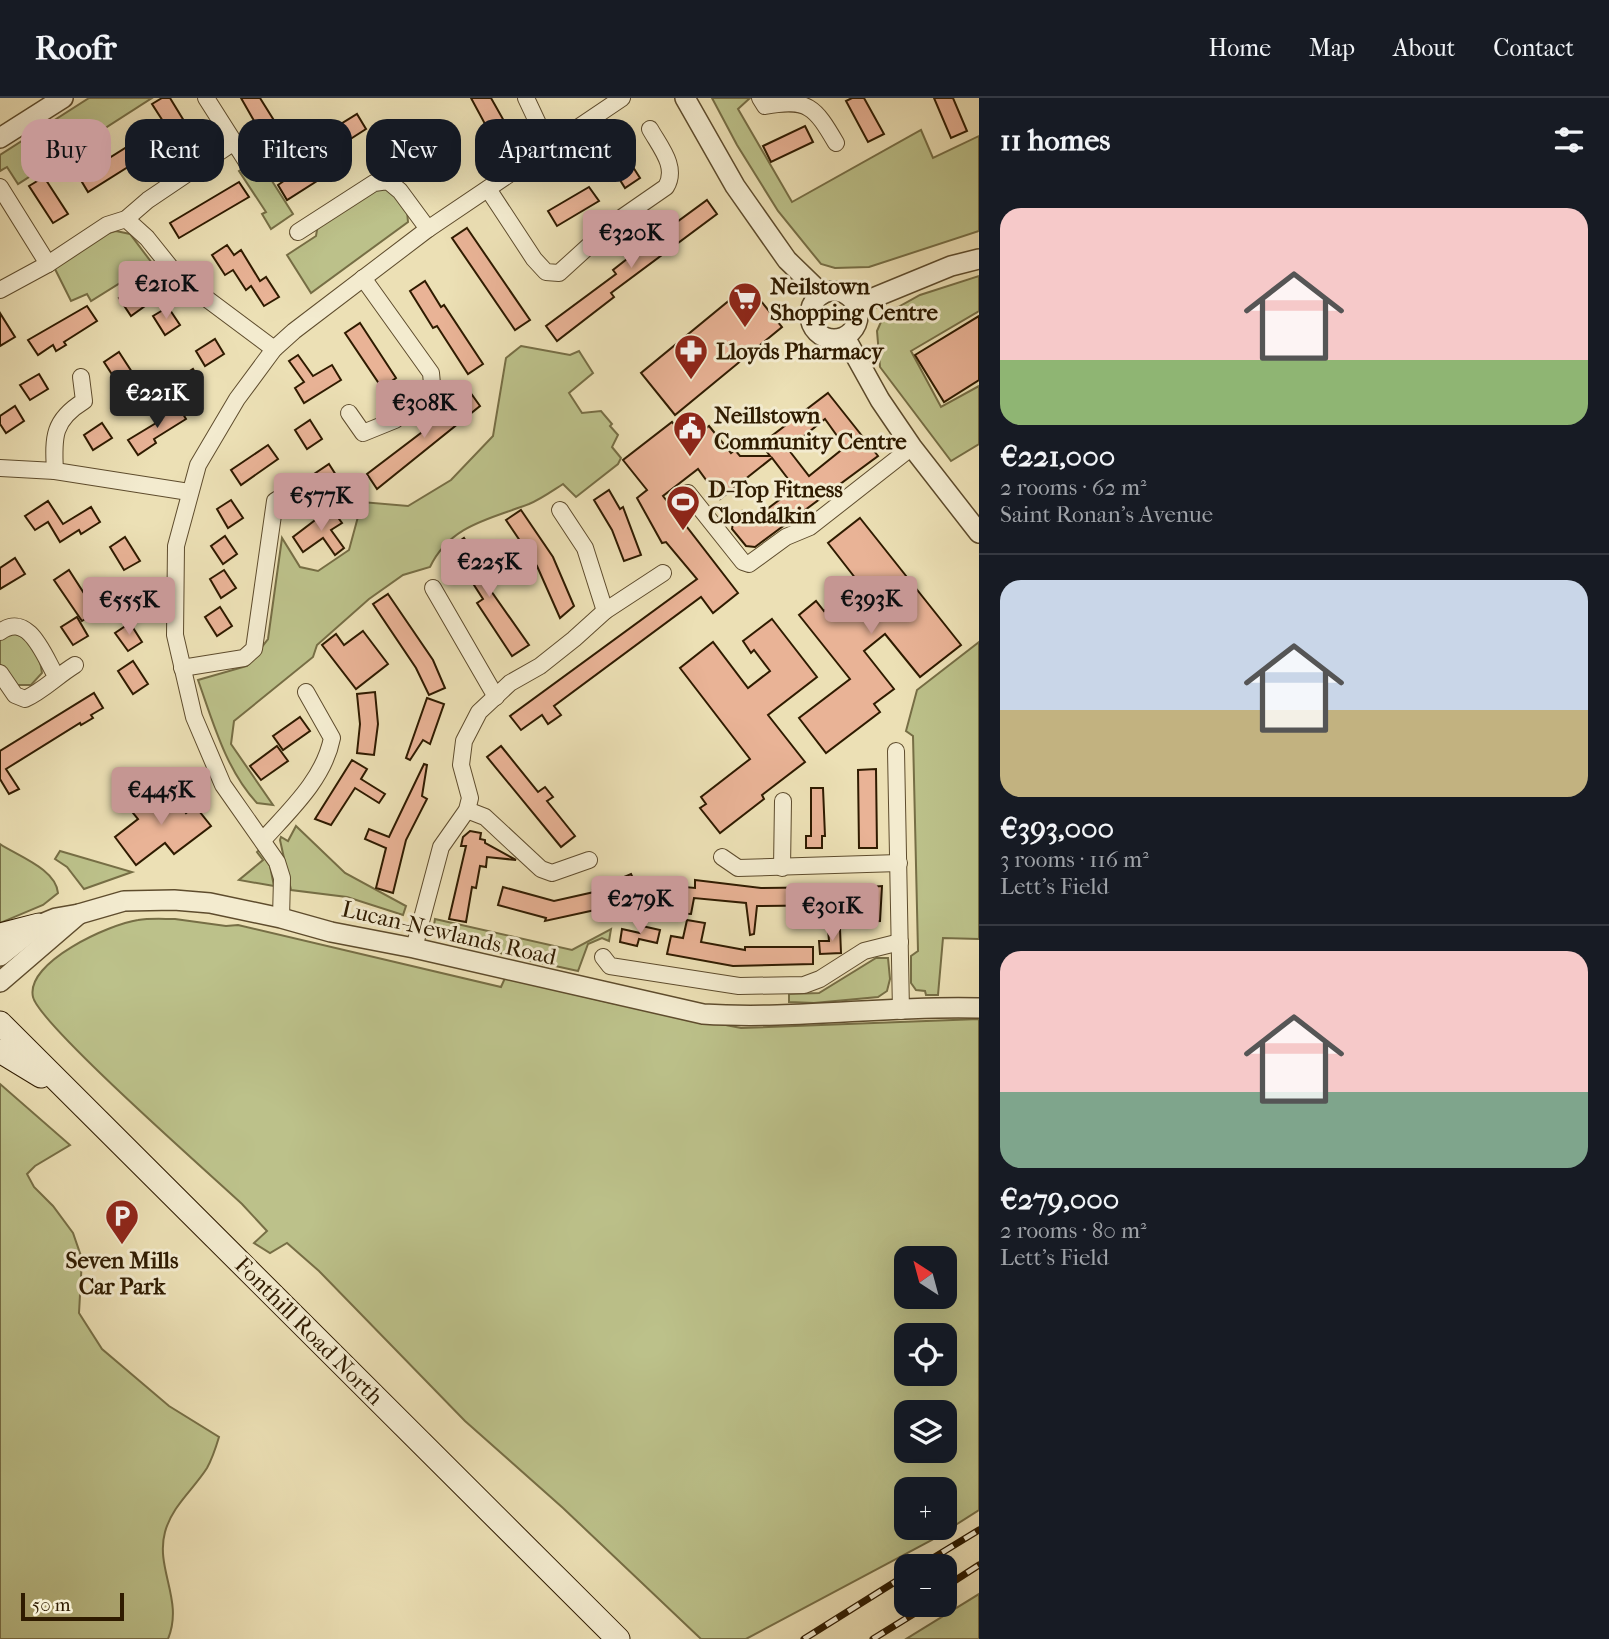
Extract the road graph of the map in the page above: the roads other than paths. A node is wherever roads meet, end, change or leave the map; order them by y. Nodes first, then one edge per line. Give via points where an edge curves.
1 (63, 98) edge
2 (206, 98) edge
3 (526, 98) edge
4 (622, 98) edge
5 (685, 98) edge
6 (760, 98) edge
7 (536, 119) edge
8 (591, 119) edge
9 (650, 129) dead end
10 (0, 138) edge
11 (234, 142) junction
12 (836, 143) dead end
13 (238, 148) edge
14 (497, 182) edge
15 (0, 187) edge
16 (488, 188) junction
17 (126, 219) junction
18 (428, 229) junction
19 (298, 232) dead end
20 (979, 259) edge
21 (48, 264) junction
22 (363, 278) junction
23 (0, 290) edge
24 (822, 294) junction
25 (856, 304) junction
26 (845, 337) junction
27 (274, 349) junction
28 (81, 377) dead end
29 (349, 413) dead end
30 (912, 447) junction
31 (0, 468) edge
32 (55, 471) junction
33 (189, 492) junction
34 (688, 493) dead end
35 (283, 496) dead end
36 (560, 510) dead end
37 (979, 533) edge
38 (663, 573) dead end
39 (433, 588) dead end
40 (605, 611) junction
41 (0, 632) edge
42 (75, 665) dead end
43 (182, 668) junction
44 (0, 673) edge
45 (56, 677) junction
46 (5, 692) edge
47 (306, 692) dead end
48 (496, 696) junction
49 (896, 751) dead end
50 (783, 801) dead end
51 (467, 810) junction
52 (263, 840) junction
53 (722, 857) dead end
54 (589, 860) dead end
55 (899, 863) junction
56 (782, 868) junction
57 (79, 914) junction
58 (281, 918) junction
59 (39, 925) junction
60 (0, 935) edge
61 (900, 942) junction
62 (414, 948) junction
63 (0, 956) edge
64 (603, 957) dead end
65 (0, 982) edge
66 (979, 1008) edge
67 (901, 1011) junction
68 (0, 1023) edge
69 (0, 1051) edge
70 (76, 1098) junction
71 (618, 1639) edge

1 - 10 street
2 - 11 street
3 - 7 street
4 - 8 street
5 - 24 street via 735,186 786,260
6 - 12 street via 765,106 787,100 804,103 821,117
9 - 16 street via 671,168 666,187 614,223 559,273 546,272 534,259
11 - 13 street
11 - 17 street
14 - 16 street
15 - 21 street
16 - 18 street
17 - 21 street via 107,225
17 - 27 street via 179,278
18 - 19 street via 388,181 374,183
18 - 22 street
20 - 25 street
21 - 23 street
22 - 27 street
22 - 29 street via 431,373 432,384 395,419 363,433
24 - 25 street via 842,292
24 - 26 street via 811,307 812,325 824,338
25 - 26 street via 856,326
26 - 30 street
27 - 33 street via 237,399 198,465
28 - 32 street via 84,401 69,411 56,429
30 - 34 street via 810,527 786,537 749,564
30 - 37 street
31 - 32 street
32 - 33 street
33 - 43 street via 176,546 175,635
35 - 43 street via 275,501 254,649 244,658
36 - 40 street via 585,548
38 - 40 street
39 - 48 street
40 - 48 street via 549,660
41 - 45 street via 22,618
42 - 45 street
43 - 52 street via 194,717 223,785
44 - 46 street
45 - 46 street via 25,699
47 - 52 street via 332,738 328,756
48 - 51 street via 479,712 464,741 461,765 470,798
49 - 55 street
50 - 56 street
51 - 54 street via 485,817 541,869 552,873
51 - 62 street via 441,847
52 - 58 street via 282,878
53 - 56 street via 738,868
55 - 56 street
55 - 61 street
57 - 58 street, Lucan-Newlands Road via 124,901 174,900
57 - 59 street, Lucan-Newlands Road
57 - 65 street, Lucan-Newlands Road
58 - 62 street, Lucan-Newlands Road
59 - 60 main road
59 - 63 street, Lucan-Newlands Road
61 - 64 street via 864,951 804,985 716,984 610,966
61 - 67 street
62 - 67 street, Lucan-Newlands Road via 703,1014
66 - 67 street, Lucan-Newlands Road
68 - 70 main road, Fonthill Road North
69 - 70 main road
70 - 71 main road, Fonthill Road North

